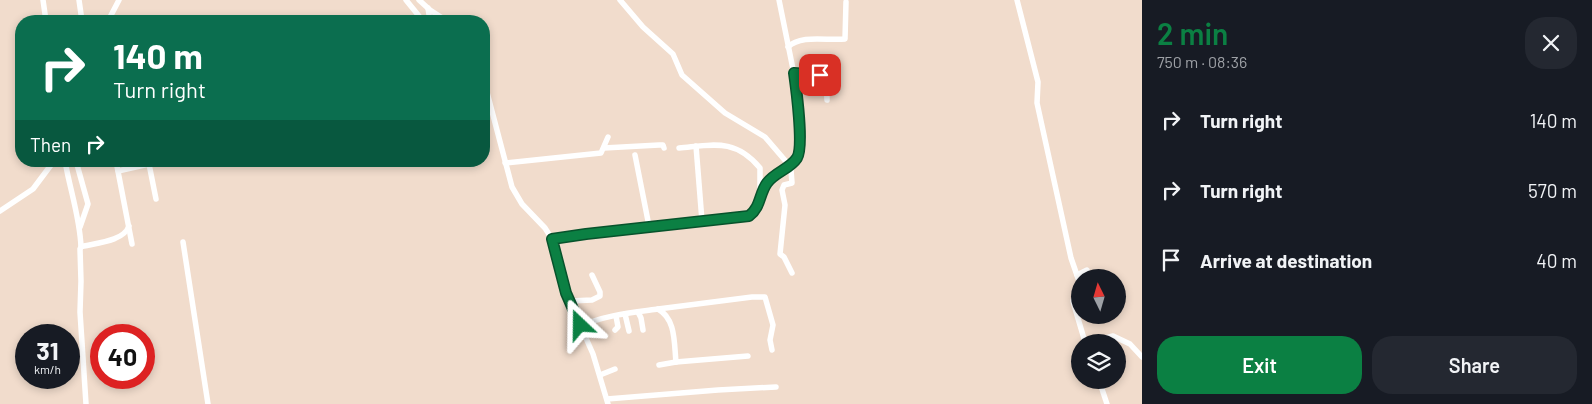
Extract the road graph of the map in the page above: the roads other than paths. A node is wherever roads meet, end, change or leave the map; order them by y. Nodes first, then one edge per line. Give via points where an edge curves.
1 (42, 0) edge
2 (79, 0) edge
3 (118, 0) edge
4 (406, 0) edge
5 (420, 0) edge
6 (620, 0) edge
7 (779, 0) edge
8 (1017, 0) edge
9 (846, 2) dead end
10 (428, 8) junction
11 (45, 15) edge
12 (81, 15) edge
13 (111, 15) edge
14 (418, 15) edge
15 (429, 15) edge
16 (438, 15) edge
17 (788, 47) junction
18 (794, 73) junction
19 (827, 100) dead end
20 (490, 104) edge
21 (608, 137) dead end
22 (696, 146) junction
23 (604, 148) junction
24 (664, 148) dead end
25 (679, 148) dead end
26 (635, 155) dead end
27 (505, 163) junction
28 (789, 165) junction
29 (50, 167) edge
30 (66, 167) edge
31 (78, 167) edge
32 (117, 167) edge
33 (132, 167) edge
34 (150, 167) edge
35 (118, 171) junction
36 (763, 191) junction
37 (156, 199) dead end
38 (0, 211) edge
39 (702, 221) junction
40 (129, 226) junction
41 (649, 226) junction
42 (80, 227) junction
43 (552, 239) junction
44 (183, 242) dead end
45 (132, 244) dead end
46 (81, 247) junction
47 (1075, 269) edge
48 (792, 273) dead end
49 (592, 275) dead end
50 (570, 301) junction
51 (658, 308) junction
52 (638, 312) junction
53 (626, 314) junction
54 (616, 316) junction
55 (581, 327) junction
56 (615, 330) dead end
57 (629, 330) dead end
58 (643, 330) dead end
59 (1126, 342) edge
60 (772, 350) dead end
61 (748, 356) dead end
62 (1142, 357) edge
63 (676, 362) junction
64 (659, 365) dead end
65 (615, 368) dead end
66 (600, 375) junction
67 (776, 388) dead end
68 (1102, 389) edge
69 (608, 402) edge
70 (86, 404) edge
71 (208, 404) edge
72 (1107, 404) edge

1 - 11 street
2 - 12 street
3 - 13 street
4 - 14 street
5 - 10 street
6 - 28 street via 673,54 682,75 725,113 766,138
7 - 17 street
8 - 47 street via 1037,77 1038,103
9 - 17 street via 845,39 806,40
10 - 15 street
10 - 16 street
17 - 18 street
18 - 19 street via 826,76
18 - 28 street via 799,152
20 - 27 street
21 - 23 street
22 - 25 street
22 - 36 street via 718,144 742,151 760,168 760,189
22 - 39 street
23 - 24 street via 659,145
23 - 27 street via 597,154
26 - 41 street
27 - 43 street via 514,192
28 - 36 street via 770,178
28 - 48 street via 792,183 782,190 785,205 780,254
29 - 38 street via 33,189
30 - 42 street
31 - 42 street via 88,204
32 - 35 street
33 - 35 street
34 - 37 street
35 - 40 street
36 - 39 street via 756,210 749,216
39 - 41 street
40 - 45 street
40 - 46 street via 116,238
41 - 43 street
42 - 46 street
43 - 50 street
44 - 71 street
46 - 70 street via 80,312
49 - 50 street via 600,296 592,300
50 - 55 street
51 - 52 street
51 - 60 street via 765,297 773,325
51 - 63 street via 670,320
52 - 53 street
52 - 58 street
53 - 54 street
53 - 57 street
54 - 55 street
54 - 56 street via 618,326
55 - 66 street
59 - 62 street
61 - 63 street
63 - 64 street
65 - 66 street
66 - 69 street
67 - 69 street via 718,390
68 - 72 street

